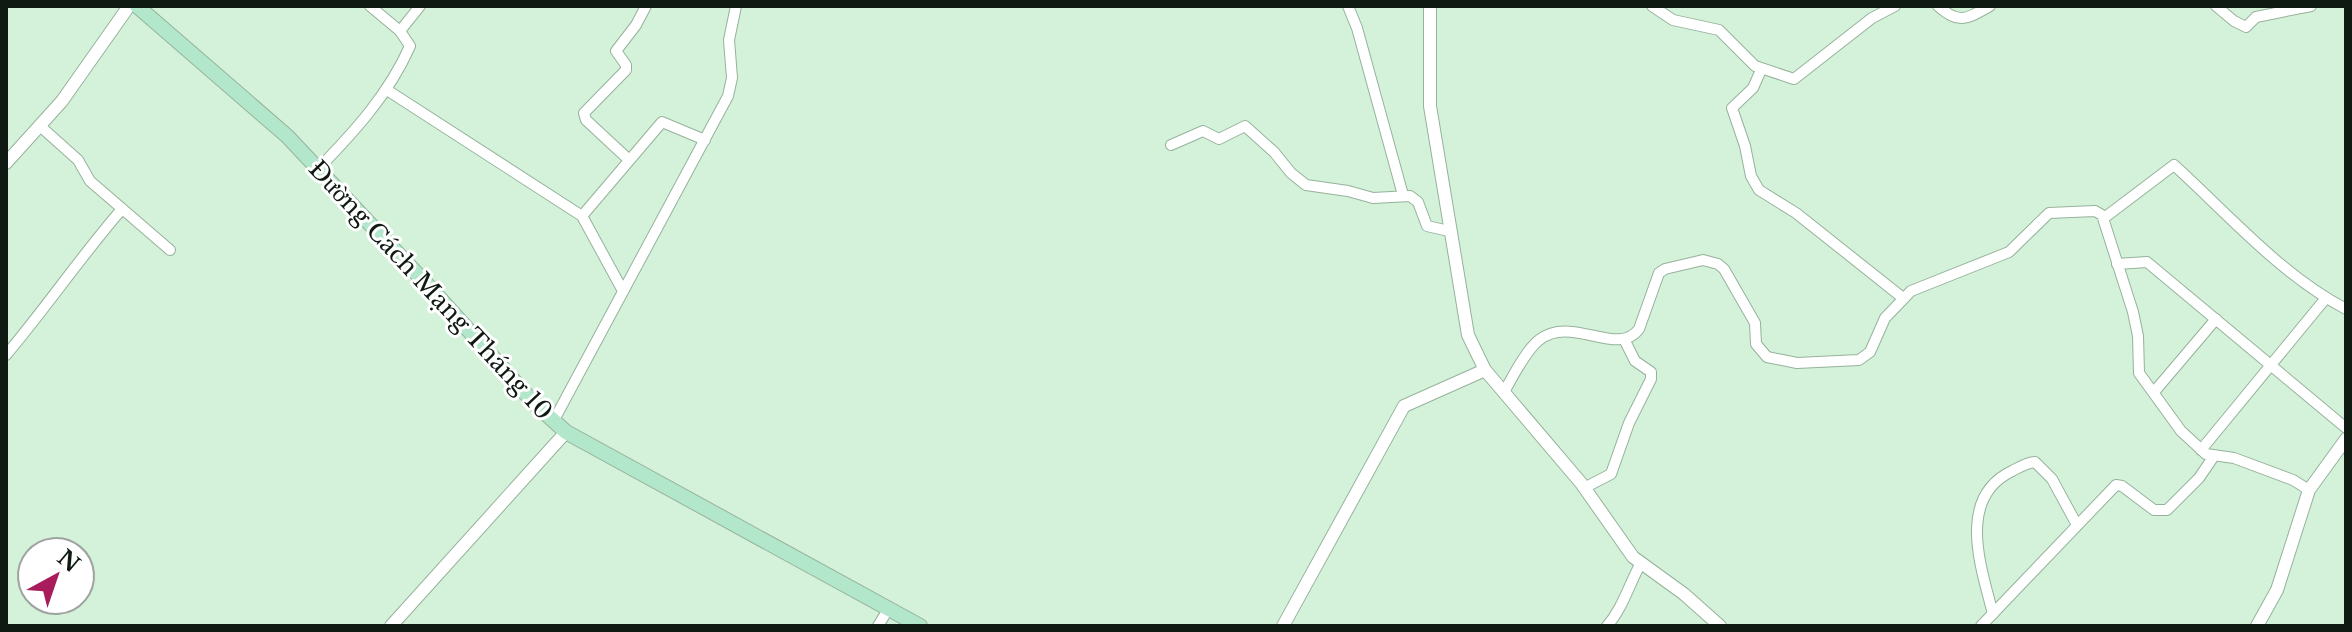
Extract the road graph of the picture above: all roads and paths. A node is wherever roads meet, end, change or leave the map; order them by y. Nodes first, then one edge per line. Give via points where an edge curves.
1 (136, 6) edge
2 (370, 6) edge
3 (420, 6) edge
4 (646, 6) edge
5 (736, 6) edge
6 (1348, 6) edge
7 (1430, 6) edge
8 (1652, 6) edge
9 (1895, 6) edge
10 (1938, 6) edge
11 (1990, 6) edge
12 (2216, 6) edge
13 (2311, 6) edge
14 (400, 31) junction
15 (1761, 70) junction
16 (387, 90) junction
17 (40, 126) junction
18 (705, 140) junction
19 (1171, 145) dead end
20 (628, 159) junction
21 (6, 163) edge
22 (318, 169) junction
23 (1403, 195) junction
24 (122, 209) junction
25 (582, 216) junction
26 (2104, 218) junction
27 (1449, 231) junction
28 (170, 250) dead end
29 (2117, 264) junction
30 (623, 291) junction
31 (1903, 298) junction
32 (2326, 298) junction
33 (2346, 309) edge
34 (2216, 319) junction
35 (1625, 341) junction
36 (6, 355) edge
37 (2271, 366) junction
38 (1485, 370) junction
39 (1504, 392) junction
40 (2154, 392) junction
41 (560, 427) junction
42 (2346, 428) edge
43 (2346, 439) edge
44 (2201, 450) junction
45 (2214, 456) junction
46 (1584, 488) junction
47 (2309, 490) junction
48 (2077, 525) junction
49 (1641, 563) junction
50 (889, 608) junction
51 (1993, 614) junction
52 (391, 626) edge
53 (878, 626) edge
54 (920, 626) edge
55 (1283, 626) edge
56 (1607, 626) edge
57 (1720, 626) edge
58 (1981, 626) edge
59 (2257, 626) edge

1 - 17 street
1 - 22 main road, Đường Cách Mạng Tháng 10
2 - 14 street
3 - 14 street
4 - 20 street via 616,51 626,70 584,113
5 - 18 street via 729,40 731,88
6 - 23 street
7 - 27 street via 1430,106
8 - 15 street via 1673,20 1719,30
9 - 15 street via 1800,76 1787,79
10 - 11 street via 1960,20
12 - 13 street via 2246,27 2256,17
14 - 16 street via 410,46
15 - 31 street via 1753,88 1732,108 1754,183
16 - 22 street
16 - 25 street
17 - 21 street
17 - 24 street
18 - 20 street via 662,122
18 - 30 street
19 - 23 street via 1203,131 1219,139 1243,126 1306,185 1373,198
20 - 25 street
22 - 41 main road, Đường Cách Mạng Tháng 10
23 - 27 street via 1415,198 1427,226
24 - 28 street
24 - 36 street
25 - 30 street
26 - 29 street
26 - 31 street via 2095,211 2049,213 2013,249
26 - 32 street via 2174,165
27 - 38 street via 1468,335
29 - 34 street via 2147,262
29 - 40 street via 2136,328 2139,373
30 - 41 street
31 - 35 street via 1880,326 1866,357 1773,360 1758,349 1755,323 1724,269 1703,260 1659,273 1639,329
32 - 33 street
32 - 37 street
34 - 37 street
34 - 40 street
35 - 39 street via 1576,331 1543,337
35 - 46 street via 1651,379 1611,474
37 - 42 street
37 - 44 street
38 - 39 street
38 - 55 street via 1404,406
39 - 46 street
40 - 44 street
41 - 50 main road, Đường Cách Mạng Tháng 10
41 - 52 street
43 - 47 street
44 - 45 street
45 - 47 street via 2245,461
45 - 48 street via 2167,510 2154,510 2119,484
46 - 49 street
47 - 59 street via 2277,590
48 - 51 street
48 - 51 street via 2052,479 2035,462 1990,484 1981,500 1977,549
49 - 56 street
49 - 57 street
50 - 53 street
50 - 54 main road, Đường Cách Mạng Tháng 10
51 - 58 street

